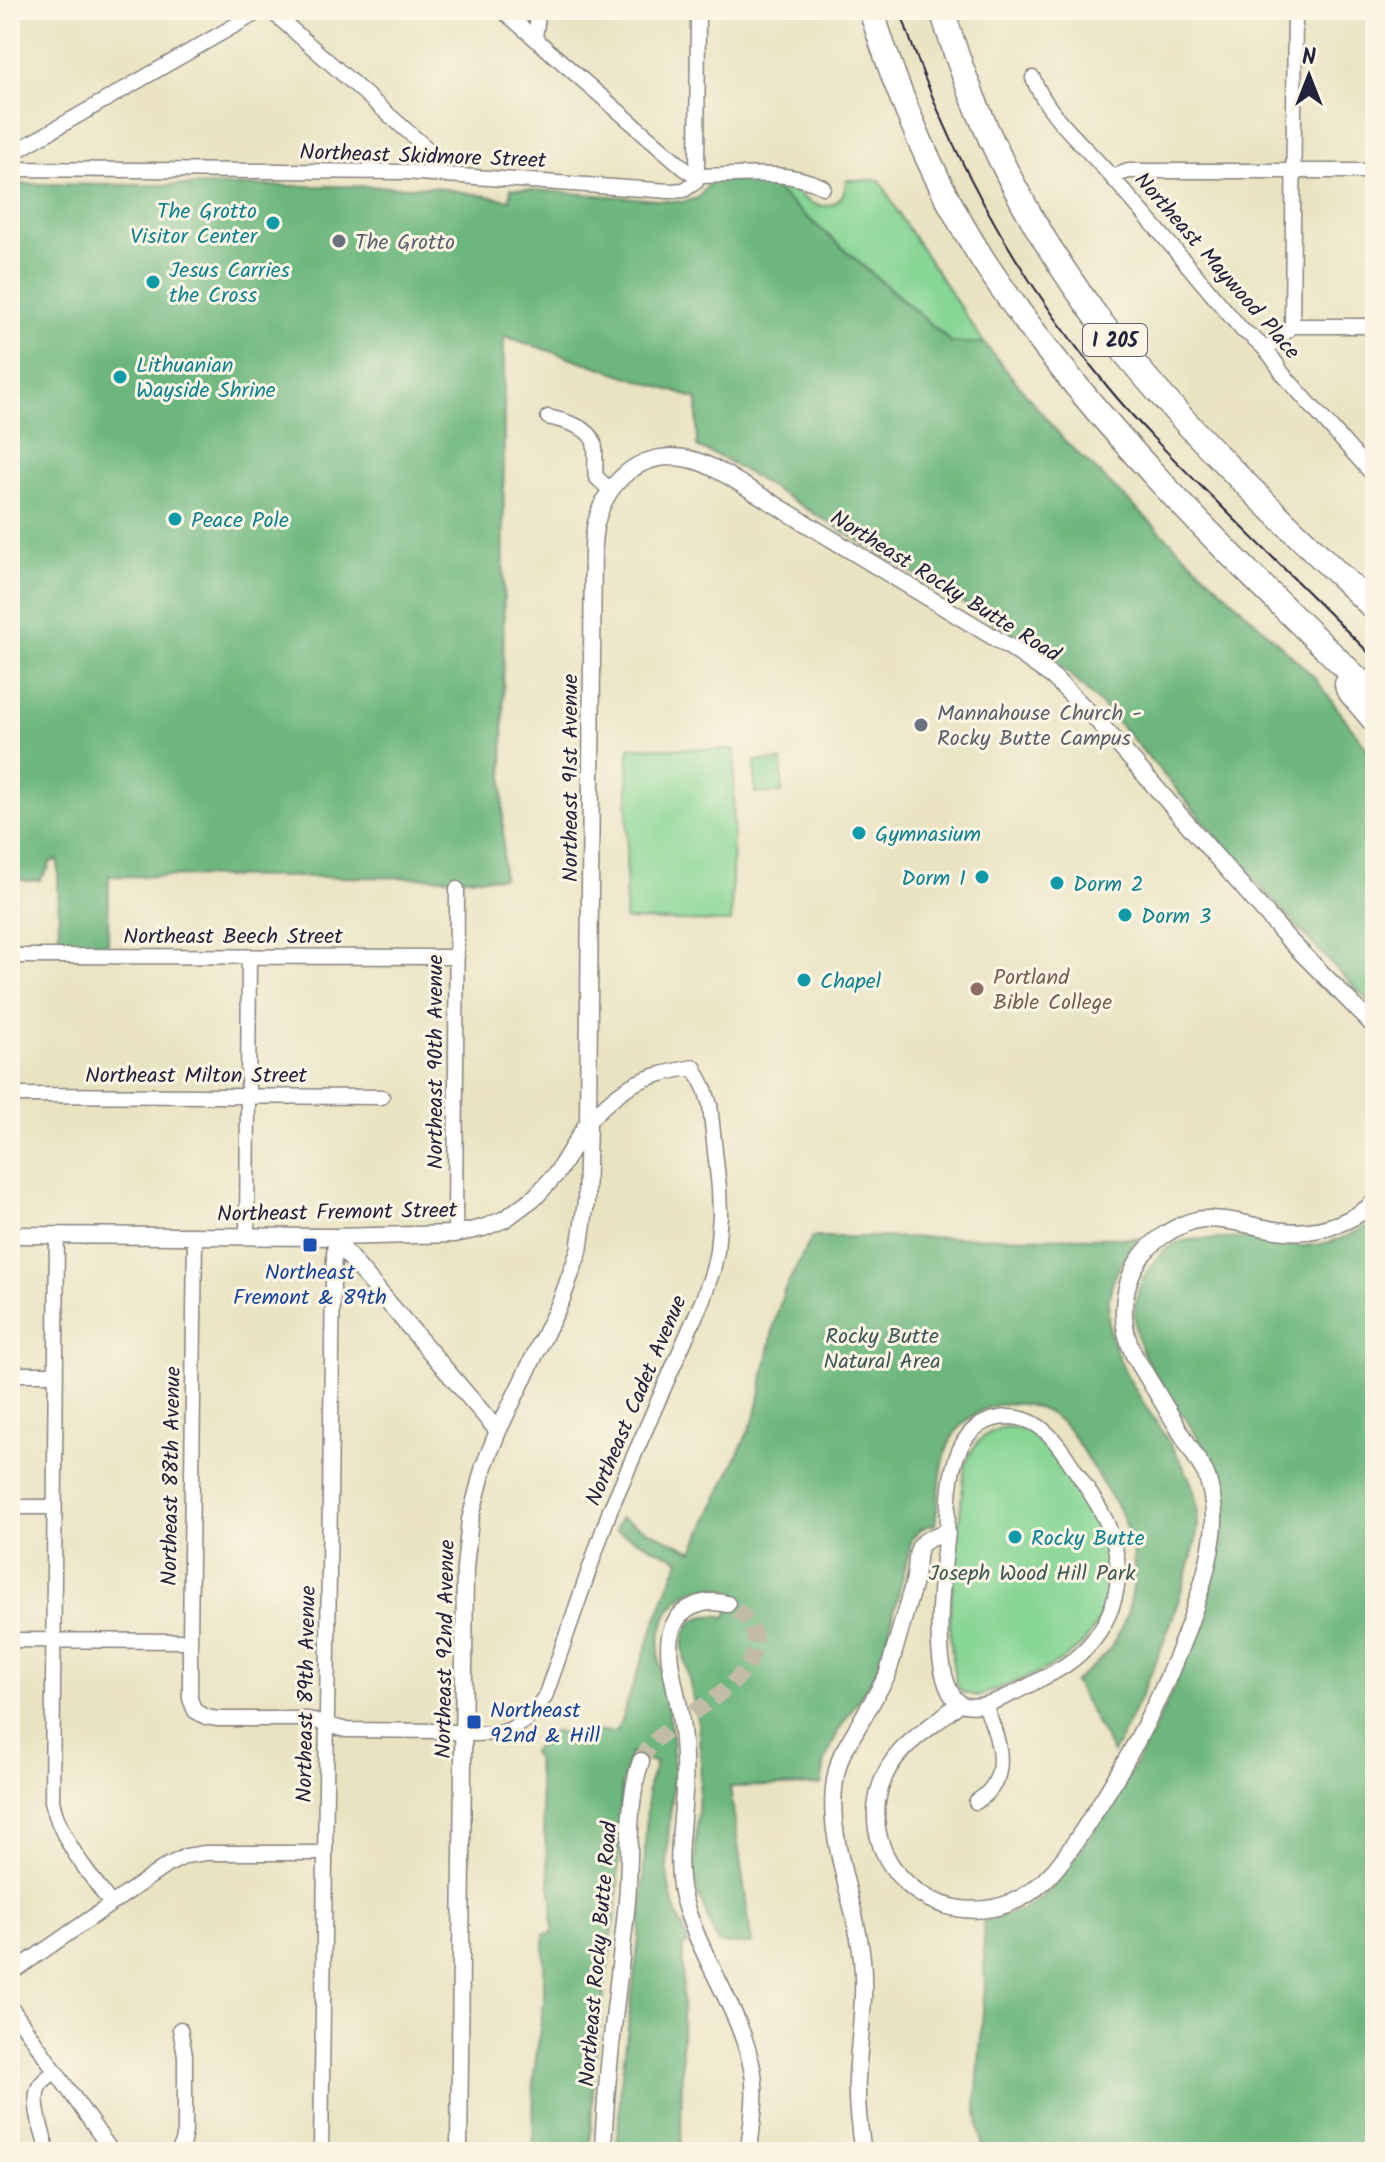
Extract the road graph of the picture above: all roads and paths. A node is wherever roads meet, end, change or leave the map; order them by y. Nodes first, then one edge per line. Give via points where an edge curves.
1 (259, 10) edge
2 (270, 10) edge
3 (502, 10) edge
4 (539, 10) edge
5 (698, 10) edge
6 (871, 10) edge
7 (942, 10) edge
8 (1295, 10) edge
9 (535, 37) junction
10 (1033, 78) dead end
11 (10, 158) edge
12 (10, 169) edge
13 (1294, 171) junction
14 (1375, 171) edge
15 (438, 173) junction
16 (697, 176) junction
17 (1112, 177) junction
18 (823, 187) dead end
19 (1292, 326) junction
20 (1375, 326) edge
21 (1267, 350) junction
22 (548, 417) dead end
23 (1375, 477) edge
24 (610, 490) junction
25 (1375, 609) edge
26 (1340, 663) junction
27 (1375, 696) edge
28 (1375, 721) edge
29 (457, 889) dead end
30 (10, 956) edge
31 (457, 957) junction
32 (249, 958) junction
33 (1375, 1027) edge
34 (694, 1067) joint
35 (10, 1095) edge
36 (248, 1096) junction
37 (382, 1097) dead end
38 (588, 1122) junction
39 (1375, 1202) edge
40 (455, 1234) junction
41 (10, 1235) edge
42 (57, 1235) junction
43 (195, 1235) junction
44 (247, 1235) junction
45 (335, 1237) junction
46 (10, 1374) edge
47 (55, 1374) junction
48 (498, 1431) junction
49 (10, 1507) edge
50 (54, 1507) junction
51 (947, 1532) junction
52 (944, 1555) junction
53 (916, 1572) junction
54 (727, 1604) dead end
55 (10, 1640) edge
56 (52, 1640) junction
57 (190, 1641) junction
58 (959, 1703) junction
59 (985, 1705) junction
60 (326, 1724) junction
61 (463, 1732) junction
62 (641, 1761) tunnel mouth
63 (976, 1802) dead end
64 (324, 1853) junction
65 (110, 1903) junction
66 (10, 1974) edge
67 (10, 2006) edge
68 (180, 2029) dead end
69 (55, 2071) junction
70 (48, 2152) edge
71 (112, 2152) edge
72 (178, 2152) edge
73 (321, 2152) edge
74 (459, 2152) edge
75 (603, 2152) edge
76 (749, 2152) edge
77 (863, 2152) edge

1 - 11 street
2 - 15 street via 431,152
3 - 9 street
4 - 9 street
5 - 16 street
6 - 26 highway, I 205 via 945,193 1012,303 1118,436
7 - 25 highway, I 205 via 1000,160 1073,283 1175,410
8 - 13 street
9 - 16 street
10 - 17 street, Northeast Maywood Place via 1056,115
12 - 15 street, Northeast Skidmore Street
13 - 14 street
13 - 17 street via 1128,171
13 - 19 street
15 - 16 street, Northeast Skidmore Street via 675,192 692,186
16 - 18 street, Northeast Skidmore Street via 780,175
17 - 21 street, Northeast Maywood Place via 1242,330
19 - 20 street
19 - 21 street
21 - 23 street, Northeast Maywood Place
22 - 24 street via 593,438 596,477
24 - 33 street, Northeast Rocky Butte Road via 648,462 697,461 1028,659 1074,695 1289,940
24 - 38 street, Northeast 91st Avenue via 598,513 593,545
26 - 27 highway, I 205
26 - 28 highway via 1348,689
29 - 31 street, Northeast 90th Avenue
30 - 32 street, Northeast Beech Street
31 - 32 street, Northeast Beech Street
31 - 40 street, Northeast 90th Avenue
32 - 36 street
34 - 38 street, Northeast Fremont Street via 637,1081
34 - 61 street, Northeast Cadet Avenue via 710,1105 720,1215 713,1270 703,1299 610,1510 545,1697 526,1720 509,1730
35 - 36 street, Northeast Milton Street
36 - 37 street, Northeast Milton Street
36 - 44 street
38 - 40 street, Northeast Fremont Street via 536,1196 505,1219
38 - 48 street, Northeast 92nd Avenue via 579,1251 561,1301
39 - 58 street via 1349,1220 1310,1232 1223,1220 1190,1222 1147,1248 1136,1265 1124,1300 1126,1337 1206,1474 1213,1502 1209,1555 1173,1668 1114,1782 1041,1884 1012,1902 982,1910 943,1906 911,1888 889,1863 877,1830 879,1792 890,1765 913,1738
40 - 45 street, Northeast Fremont Street
41 - 42 street, Northeast Fremont Street
42 - 43 street, Northeast Fremont Street
42 - 47 street
43 - 44 street, Northeast Fremont Street
43 - 57 street, Northeast 88th Avenue
44 - 45 street, Northeast Fremont Street
45 - 48 street
45 - 60 street, Northeast 89th Avenue
46 - 47 street
47 - 50 street
48 - 61 street, Northeast 92nd Avenue via 480,1477 467,1535
49 - 50 street
50 - 56 street
51 - 52 street
51 - 53 street via 920,1546
51 - 59 street via 961,1445 979,1426 1012,1417 1032,1422 1053,1439 1113,1537 1113,1601 1090,1645 1060,1670
52 - 53 street via 927,1556
52 - 58 street via 939,1621 943,1672
53 - 77 street via 892,1664 842,1754 833,1792 835,1837 862,1963 857,2095
54 - 76 street via 689,1608 674,1624 669,1644 685,1755 682,1891 750,2062 754,2095
55 - 56 street
56 - 57 street
56 - 65 street via 54,1814
57 - 60 street, Northeast 88th Avenue via 190,1699 198,1714
58 - 59 street
59 - 63 street via 999,1768 991,1790
60 - 61 street via 346,1730
60 - 64 street, Northeast 89th Avenue
61 - 74 street, Northeast 92nd Avenue
62 - 75 street, Northeast Rocky Butte Road
64 - 65 street via 194,1853
64 - 73 street, Northeast 89th Avenue
65 - 66 street
67 - 69 street
68 - 72 street via 185,2131
69 - 70 street via 36,2092
69 - 71 street

